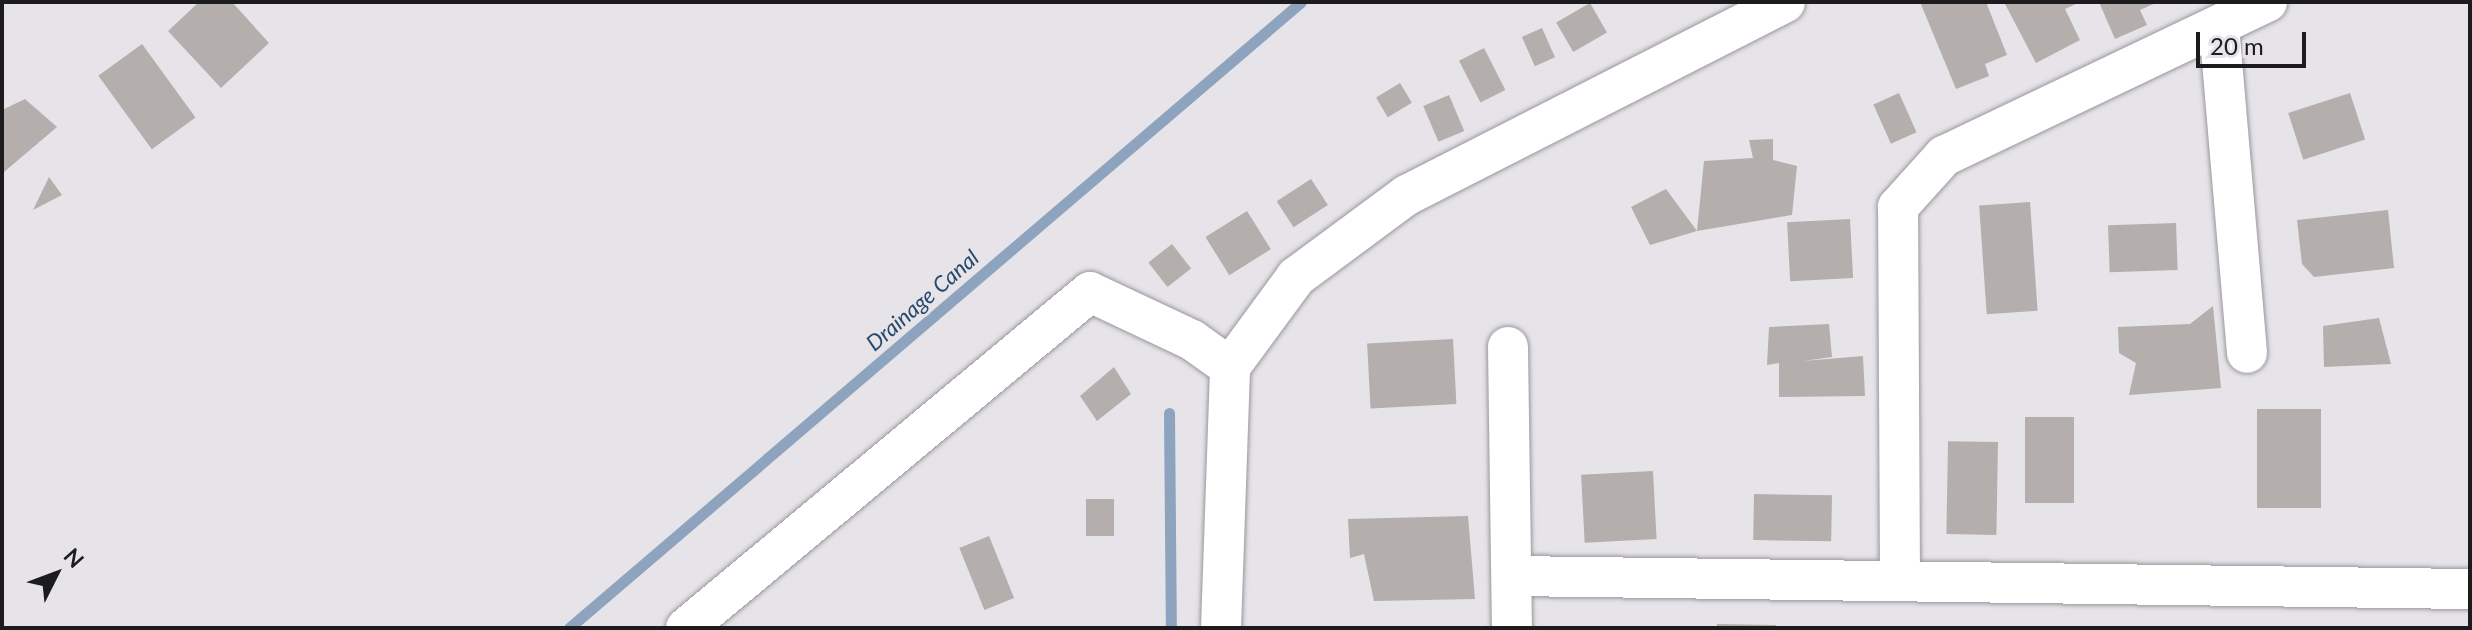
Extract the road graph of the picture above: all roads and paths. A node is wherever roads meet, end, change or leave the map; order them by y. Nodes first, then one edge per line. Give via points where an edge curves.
1 (1785, 2) edge
2 (2267, 2) edge
3 (2219, 26) junction
4 (1508, 347) dead end
5 (2247, 353) dead end
6 (1230, 367) junction
7 (1512, 576) junction
8 (1900, 577) junction
9 (2470, 589) edge
10 (686, 628) edge
11 (1221, 628) edge
12 (1512, 628) edge

1 - 6 street via 1407,195 1296,277
2 - 3 street
3 - 5 street
3 - 8 street via 1944,156 1898,207
4 - 7 street
6 - 10 street via 1192,340 1090,292
6 - 11 street
7 - 8 street
7 - 12 street
8 - 9 street

